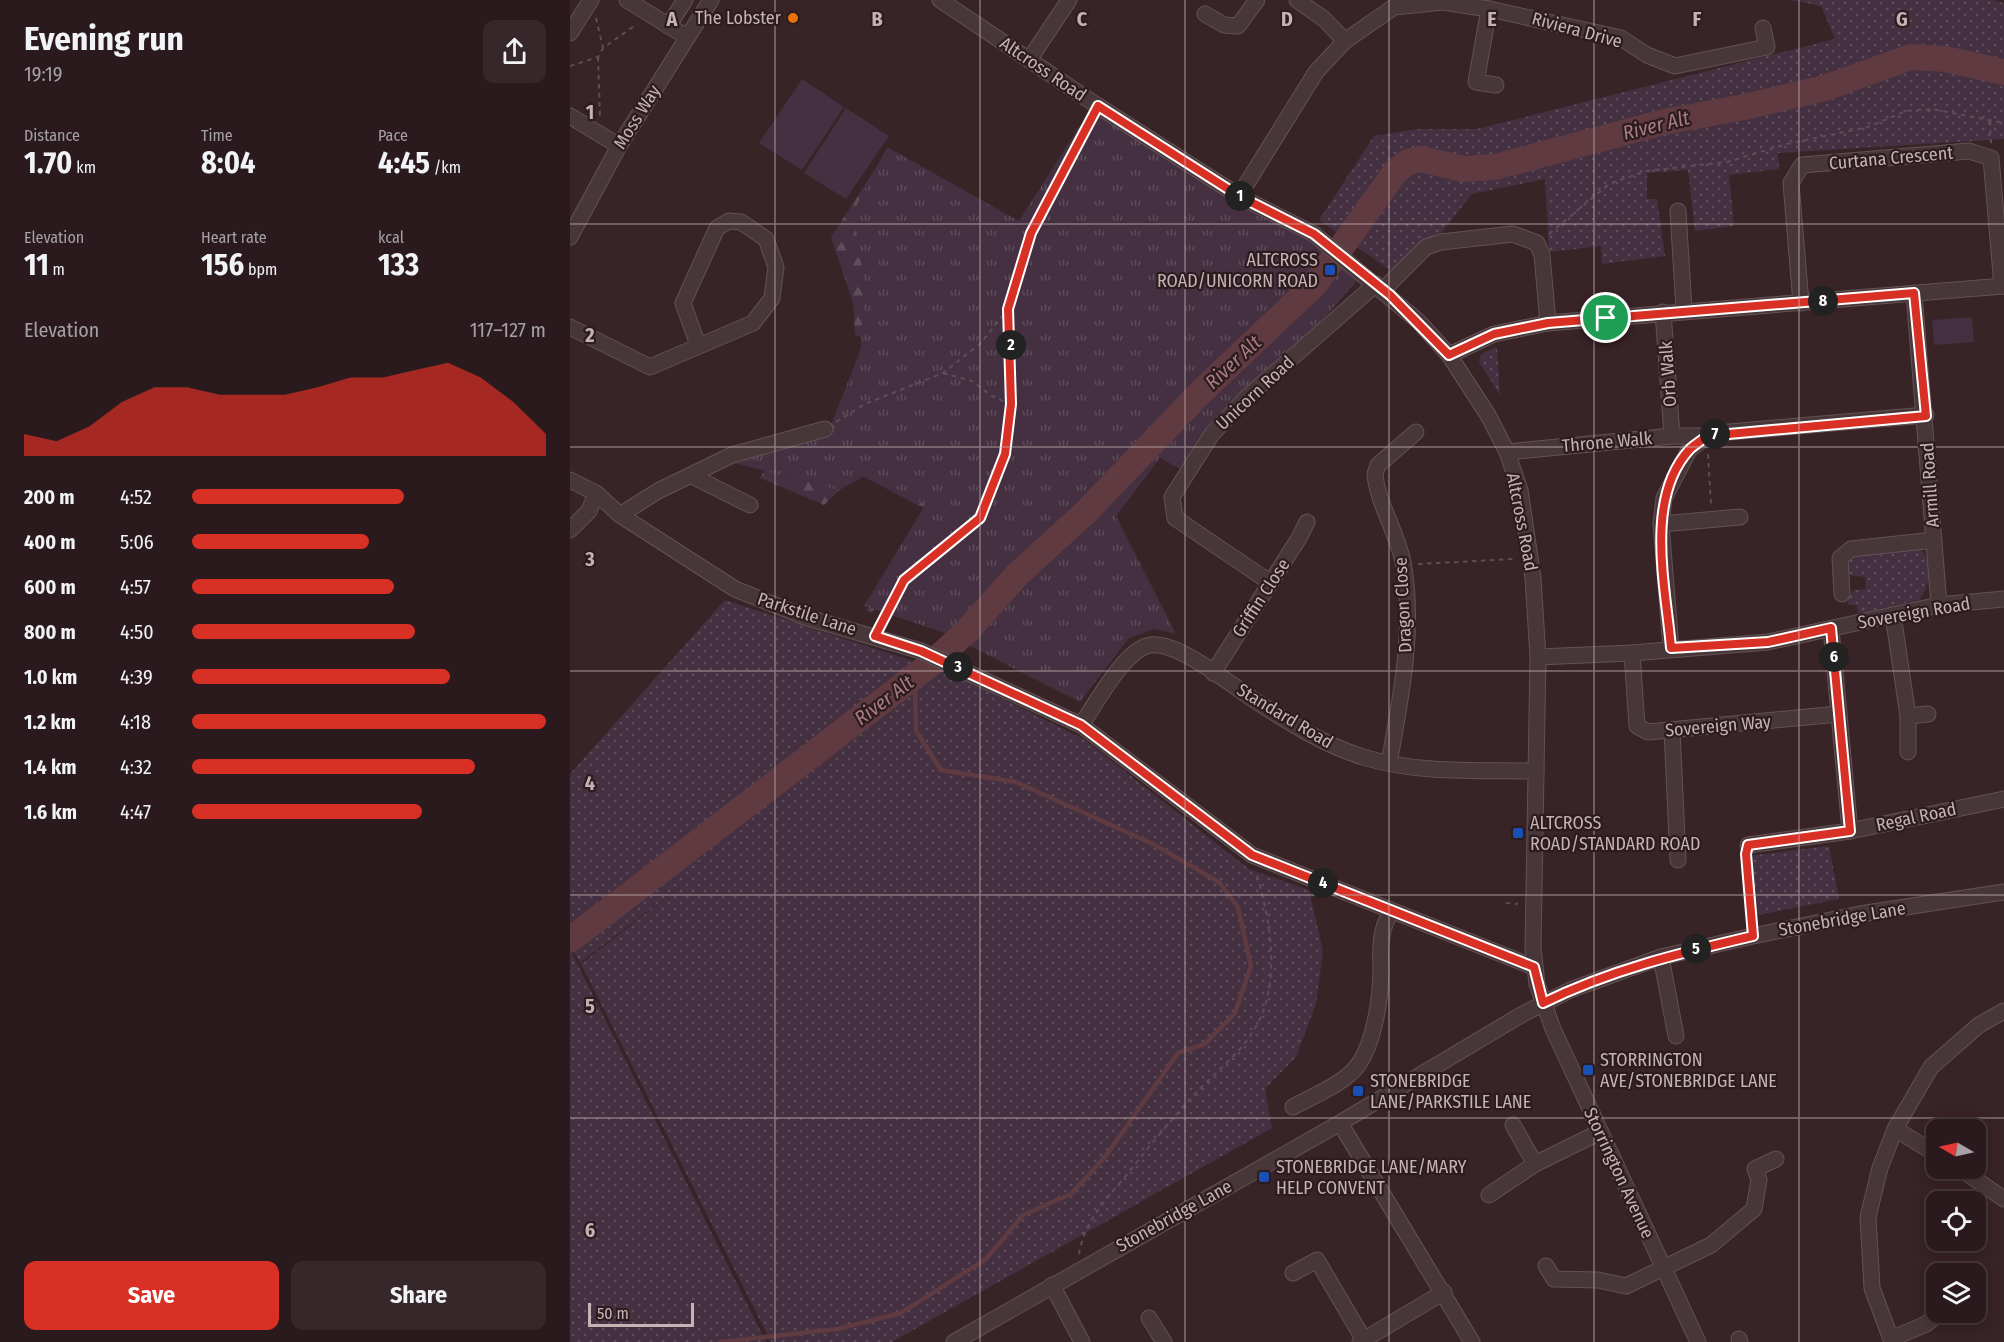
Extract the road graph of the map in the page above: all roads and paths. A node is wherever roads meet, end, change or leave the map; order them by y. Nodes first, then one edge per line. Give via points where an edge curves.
1 (627, 0) edge
2 (685, 0) edge
3 (711, 0) edge
4 (940, 0) edge
5 (1069, 0) edge
6 (1257, 0) edge
7 (1297, 0) edge
8 (592, 5) edge
9 (1489, 9) junction
10 (1205, 14) dead end
11 (650, 15) junction
12 (668, 26) junction
13 (1762, 28) dead end
14 (570, 33) edge
15 (687, 37) junction
16 (1345, 41) junction
17 (603, 48) junction
18 (598, 57) junction
19 (1029, 60) junction
20 (570, 66) edge
21 (1496, 85) dead end
22 (1098, 106) junction
23 (570, 116) edge
24 (1990, 121) junction
25 (2004, 123) edge
26 (601, 135) junction
27 (619, 146) junction
28 (1991, 158) junction
29 (1239, 196) junction
30 (1678, 211) dead end
31 (570, 237) edge
32 (1538, 243) junction
33 (1378, 286) junction
34 (2003, 286) edge
35 (1914, 293) junction
36 (1801, 303) junction
37 (1008, 309) junction
38 (1684, 310) junction
39 (1664, 312) junction
40 (1548, 323) junction
41 (570, 327) edge
42 (698, 345) junction
43 (1449, 355) junction
44 (943, 373) junction
45 (1011, 404) junction
46 (1926, 416) junction
47 (825, 429) joint
48 (1416, 432) dead end
49 (1672, 436) junction
50 (1707, 436) junction
51 (1507, 452) junction
52 (692, 476) junction
53 (570, 480) edge
54 (596, 493) junction
55 (750, 505) dead end
56 (620, 515) junction
57 (1740, 517) dead end
58 (1712, 518) junction
59 (1306, 522) dead end
60 (1660, 524) junction
61 (570, 530) edge
62 (1934, 540) junction
63 (1530, 558) junction
64 (1403, 565) junction
65 (1271, 583) junction
66 (1842, 594) dead end
67 (2004, 599) edge
68 (1939, 605) junction
69 (1893, 615) junction
70 (1831, 628) junction
71 (875, 636) junction
72 (1671, 648) junction
73 (1632, 653) junction
74 (1538, 657) junction
75 (1213, 673) junction
76 (1838, 714) junction
77 (1928, 714) dead end
78 (1908, 716) junction
79 (1081, 725) junction
80 (1672, 730) junction
81 (1908, 752) dead end
82 (1389, 763) junction
83 (1536, 771) junction
84 (2004, 799) edge
85 (1850, 831) junction
86 (1748, 845) joint
87 (1252, 855) junction
88 (1678, 860) dead end
89 (2004, 892) edge
90 (1392, 911) junction
91 (1753, 936) junction
92 (1661, 957) junction
93 (1534, 967) junction
94 (1543, 1003) junction
95 (2004, 1011) edge
96 (1676, 1036) dead end
97 (1293, 1107) dead end
98 (1340, 1123) junction
99 (1513, 1125) dead end
100 (1895, 1129) junction
101 (1600, 1132) junction
102 (1926, 1148) edge
103 (1776, 1159) dead end
104 (1534, 1164) junction
105 (1975, 1179) edge
106 (1489, 1195) dead end
107 (2004, 1199) edge
108 (1546, 1266) dead end
109 (1663, 1268) junction
110 (1076, 1271) junction
111 (1293, 1273) dead end
112 (1052, 1285) junction
113 (1444, 1292) junction
114 (1149, 1318) dead end
115 (1927, 1323) edge
116 (1891, 1340) edge
117 (1362, 1341) edge
118 (954, 1342) edge
119 (1082, 1342) edge
120 (1164, 1342) edge
121 (1472, 1342) edge
122 (1698, 1342) edge

1 - 11 street
2 - 12 street
3 - 15 street, Moss Way
4 - 19 street, Altcross Road
5 - 19 street
6 - 10 street via 1238,26 1224,25
7 - 16 street via 1324,19
8 - 14 street
8 - 17 path
9 - 13 street, Riviera Drive via 1621,38 1647,55 1675,66 1767,47
9 - 16 street, Riviera Drive via 1443,2 1394,7
9 - 21 street via 1476,81
11 - 12 street
11 - 17 path
12 - 15 street
15 - 27 street, Moss Way
16 - 29 street, Riviera Drive via 1316,72
17 - 18 path
18 - 20 path
18 - 26 path
19 - 22 street, Altcross Road
22 - 29 street, Altcross Road
22 - 37 path via 1031,233
23 - 26 street
24 - 25 path
24 - 28 path
24 - 32 path via 1932,109 1906,111 1868,127 1787,144 1727,162 1646,171 1609,184
26 - 27 street
27 - 31 street, Moss Way
28 - 34 street
28 - 36 street, Curtana Crescent via 1969,151 1802,165 1791,183
29 - 33 street, Altcross Road via 1314,234
30 - 38 street
32 - 33 street, Unicorn Road via 1513,234 1441,242 1426,247
32 - 40 street
33 - 43 street, Altcross Road
33 - 65 street, Unicorn Road via 1239,405 1212,434 1172,497 1175,518
34 - 35 street
35 - 36 street
35 - 46 street, Armill Road
36 - 38 street
37 - 44 path via 981,343
37 - 45 path
38 - 39 street
39 - 40 street
39 - 49 street, Orb Walk
40 - 43 street via 1494,334
41 - 42 street via 650,367
42 - 42 street via 753,324 772,298 776,267 766,239 741,222 729,221 717,228 683,303
43 - 51 street, Altcross Road
44 - 45 path via 972,381
44 - 47 path via 866,404
45 - 71 path via 1005,454 980,518 904,580
46 - 50 street, Throne Walk
46 - 62 street, Armill Road
47 - 52 street via 732,455
48 - 64 street, Dragon Close via 1378,465 1375,474
49 - 50 street, Throne Walk
49 - 51 street, Throne Walk
50 - 58 path
50 - 60 street via 1689,450 1673,477 1664,498
51 - 63 street, Altcross Road via 1520,490
52 - 55 street
52 - 56 street via 658,491
53 - 54 street, Parkstile Lane
54 - 56 street, Parkstile Lane
54 - 61 street via 589,511
56 - 71 street, Parkstile Lane via 735,589 804,617
57 - 58 street
58 - 60 street
59 - 65 street, Griffin Close
60 - 72 street
62 - 66 street via 1851,549 1840,558
62 - 68 street, Armill Road
63 - 64 path
63 - 74 street, Altcross Road
64 - 82 street, Dragon Close via 1404,678
65 - 75 street, Griffin Close
67 - 68 street, Sovereign Road
68 - 69 street, Sovereign Road
69 - 70 street, Sovereign Road
69 - 78 street
70 - 72 street, Sovereign Road via 1768,642
70 - 76 street, Regal Road
71 - 79 street, Parkstile Lane via 921,651
72 - 73 street, Sovereign Road
73 - 74 street, Sovereign Road
73 - 80 street, Sovereign Way via 1637,726 1648,732
74 - 83 street, Altcross Road
75 - 79 street, Standard Road via 1170,647 1142,647 1131,654
75 - 82 street, Standard Road via 1310,734 1341,749
76 - 80 street, Sovereign Way
76 - 85 street, Regal Road
77 - 78 street
78 - 81 street
79 - 87 street, Parkstile Lane
80 - 88 street
82 - 83 street, Standard Road
83 - 93 street, Altcross Road
84 - 85 street, Regal Road
85 - 86 street
86 - 91 path
87 - 90 street, Parkstile Lane
87 - 110 path via 1271,943 1270,984 1258,1024 1093,1216 1082,1236
89 - 91 street, Stonebridge Lane via 1860,914
90 - 93 street, Parkstile Lane
90 - 97 street via 1385,921 1380,947 1381,986 1365,1054 1344,1078
91 - 92 street, Stonebridge Lane
92 - 94 street, Stonebridge Lane
92 - 96 street
93 - 94 street, Altcross Road
94 - 98 street, Stonebridge Lane
94 - 101 street, Storrington Avenue
95 - 100 street via 1979,1025 1931,1067
98 - 110 street, Stonebridge Lane
98 - 113 street
99 - 104 street
100 - 102 street
100 - 116 street via 1868,1216 1872,1288
101 - 104 street
101 - 109 street, Storrington Avenue
103 - 109 street via 1755,1169 1759,1180 1754,1209 1711,1245
104 - 106 street
105 - 107 street
108 - 109 street via 1554,1279 1598,1280 1626,1286
109 - 122 street, Storrington Avenue
110 - 112 street, Stonebridge Lane
111 - 117 street via 1317,1260
112 - 118 street, Stonebridge Lane
112 - 119 street
113 - 117 street
113 - 121 street
114 - 120 street
115 - 116 street

